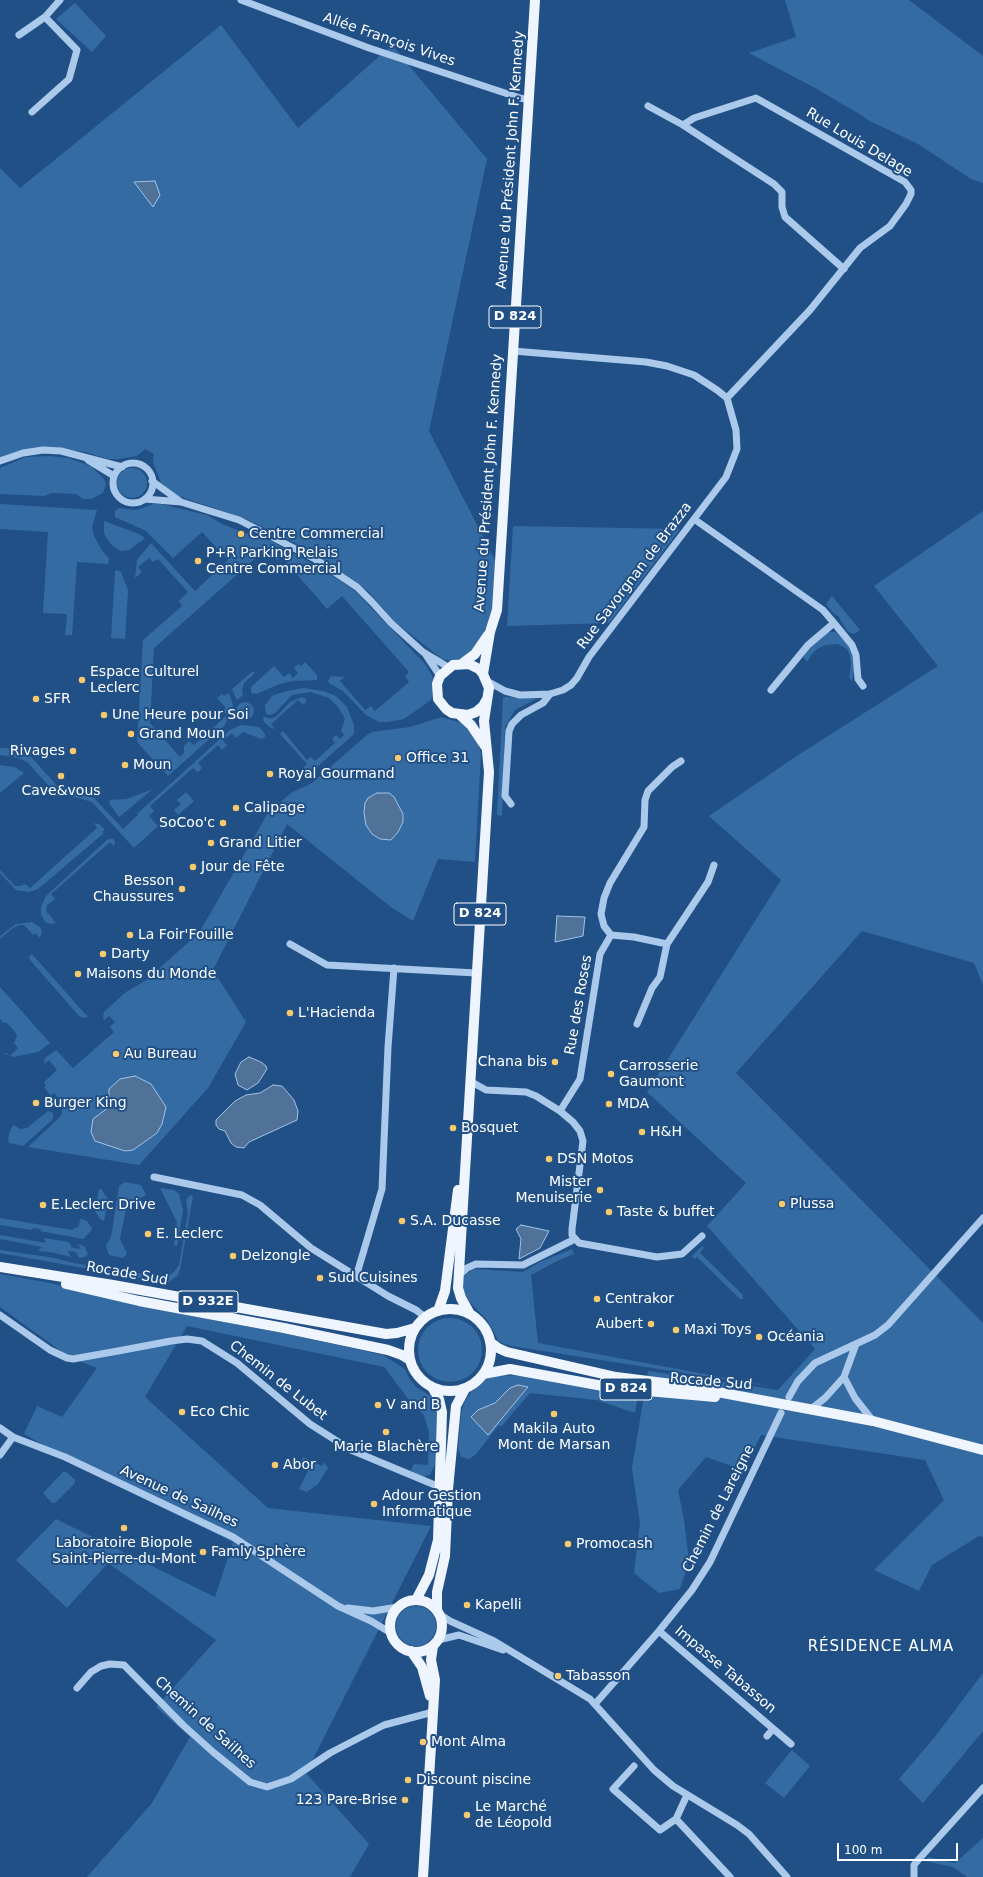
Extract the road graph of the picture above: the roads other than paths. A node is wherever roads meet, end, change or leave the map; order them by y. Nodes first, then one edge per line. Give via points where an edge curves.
1 (60, 0) edge
2 (241, 0) edge
3 (535, 0) edge
4 (45, 17) junction
5 (19, 35) dead end
6 (529, 100) junction
7 (648, 106) dead end
8 (32, 112) dead end
9 (683, 125) junction
10 (844, 269) junction
11 (512, 351) junction
12 (727, 398) junction
13 (80, 455) junction
14 (0, 461) edge
15 (122, 467) junction
16 (114, 476) junction
17 (152, 481) junction
18 (145, 499) junction
19 (181, 502) junction
20 (694, 519) junction
21 (834, 623) junction
22 (490, 632) junction
23 (423, 652) junction
24 (463, 663) junction
25 (448, 668) junction
26 (440, 676) junction
27 (485, 677) junction
28 (863, 686) dead end
29 (770, 690) dead end
30 (550, 694) junction
31 (487, 699) junction
32 (460, 715) junction
33 (486, 748) junction
34 (681, 761) dead end
35 (511, 804) dead end
36 (714, 865) dead end
37 (610, 935) junction
38 (290, 944) dead end
39 (667, 944) junction
40 (394, 968) junction
41 (476, 972) junction
42 (637, 1024) dead end
43 (470, 1081) junction
44 (560, 1111) junction
45 (466, 1147) junction
46 (154, 1177) dead end
47 (983, 1218) edge
48 (702, 1236) dead end
49 (575, 1239) junction
50 (0, 1268) edge
51 (459, 1275) junction
52 (356, 1277) junction
53 (438, 1311) junction
54 (470, 1314) junction
55 (0, 1315) edge
56 (425, 1317) junction
57 (415, 1328) junction
58 (490, 1342) junction
59 (856, 1344) junction
60 (410, 1360) junction
61 (483, 1374) junction
62 (844, 1377) junction
63 (432, 1387) junction
64 (465, 1388) junction
65 (790, 1397) dead end
66 (771, 1402) junction
67 (811, 1409) junction
68 (781, 1413) dead end
69 (873, 1421) junction
70 (0, 1428) edge
71 (13, 1437) junction
72 (983, 1450) edge
73 (0, 1455) edge
74 (444, 1488) junction
75 (416, 1600) junction
76 (338, 1606) junction
77 (398, 1607) junction
78 (438, 1612) junction
79 (659, 1631) junction
80 (391, 1633) junction
81 (436, 1643) junction
82 (411, 1651) junction
83 (513, 1653) junction
84 (77, 1688) dead end
85 (595, 1704) junction
86 (432, 1712) junction
87 (773, 1729) junction
88 (768, 1736) dead end
89 (791, 1744) dead end
90 (634, 1766) dead end
91 (983, 1788) edge
92 (687, 1795) junction
93 (676, 1818) junction
94 (423, 1877) edge
95 (730, 1877) edge
96 (788, 1877) edge
97 (914, 1877) edge

1 - 4 street
2 - 6 street, Allée François Vives via 369,48
3 - 6 main road, Avenue du Président John F. Kennedy / D 824
4 - 5 street
4 - 8 street via 77,50 69,79
6 - 11 main road, Avenue du Président John F. Kennedy / D 824
7 - 9 street
9 - 10 street via 774,184 782,192 785,217
9 - 10 street, Rue Louis Delage via 694,118 756,98 905,182 911,190 906,204 890,226 860,248
10 - 12 street, Rue Louis Delage via 810,310
11 - 12 street via 667,366 694,376
11 - 22 main road, Avenue du Président John F. Kennedy / D 824 via 498,610
12 - 20 street, Rue Savorgnan de Brazza via 736,430 737,449 726,477
13 - 14 street via 43,450 23,453
13 - 15 street
13 - 16 street
15 - 16 street
15 - 17 street via 128,464 141,465 147,469
16 - 18 street via 114,490 121,499 133,503
17 - 18 street
17 - 19 street
18 - 19 street
19 - 23 street via 239,520 314,559 357,587 390,623
20 - 21 street via 823,610
20 - 30 street, Rue Savorgnan de Brazza via 589,657 578,678 563,690
21 - 28 street via 852,645 856,655 858,679
21 - 29 street via 808,645
22 - 24 main road, Avenue du Président John F. Kennedy / D 824 via 475,654
22 - 27 main road, Avenue du Président John F. Kennedy / D 824
23 - 25 street
23 - 26 street
24 - 25 main road
24 - 27 main road via 474,666
25 - 26 main road
26 - 32 main road via 437,684 438,699 446,709
27 - 30 street, Rue Savorgnan de Brazza via 505,691 520,695
27 - 31 main road via 489,688
30 - 35 street via 543,703 521,715 509,731 505,796
31 - 32 main road via 476,712
31 - 33 main road, D 824 via 484,721
32 - 33 main road, D 824 via 471,725
33 - 41 main road, D 824 via 488,772
34 - 37 street via 648,791 644,827 610,883 601,914
36 - 39 street via 708,882
37 - 39 street
37 - 44 street, Rue des Roses via 600,954 580,1079
38 - 40 street via 327,965
39 - 42 street via 660,977 652,988
40 - 41 street
40 - 52 street via 382,1189
41 - 43 main road, D 824
43 - 44 street via 486,1090 526,1092
43 - 45 main road, D 824
44 - 49 street via 580,1130 584,1141 572,1230
45 - 51 main road, D 824
45 - 53 main road, D 824 via 445,1291
46 - 52 street via 242,1195 260,1205 311,1248
47 - 59 street via 888,1325 876,1335
48 - 49 street via 682,1254 658,1257 585,1245
49 - 51 street via 523,1265 476,1264
50 - 57 main road, Rocade Sud / D 932E via 113,1285 386,1334
50 - 60 main road, Rocade Sud / D 932E via 139,1301 388,1350
51 - 54 main road, D 824 via 458,1288
52 - 56 street
53 - 54 main road via 460,1310
53 - 56 main road
54 - 58 main road via 479,1321
55 - 74 street, Chemin de Lubet via 50,1350 67,1358 171,1341 202,1341 237,1363 310,1424 351,1450
56 - 57 main road
57 - 60 main road via 410,1338
58 - 61 main road via 489,1364
58 - 66 main road, Rocade Sud / D 824 via 507,1352 616,1377 680,1385
59 - 62 street
59 - 65 street via 808,1368
60 - 63 main road via 422,1381
61 - 64 main road
61 - 66 main road, Rocade Sud / D 824 via 510,1369 614,1388
62 - 67 street
62 - 69 street via 855,1398
63 - 64 main road via 448,1391
63 - 74 main road via 439,1399 442,1412
64 - 74 main road via 456,1406
66 - 67 main road, Rocade Sud / D 824
67 - 69 main road, Rocade Sud / D 824
68 - 79 street, Chemin de Lareigne via 710,1562 692,1590
69 - 72 main road, Rocade Sud / D 824
70 - 71 street, Avenue de Sailhes
71 - 73 street
71 - 76 street, Avenue de Sailhes via 65,1457 234,1537
74 - 75 main road via 433,1563
74 - 78 main road via 445,1556 437,1592
75 - 77 main road
75 - 78 main road via 424,1601
76 - 77 street, Avenue de Sailhes via 373,1611
76 - 80 street, Avenue de Sailhes
77 - 80 main road via 391,1619
78 - 81 main road via 442,1632
78 - 83 street via 446,1620 494,1641
79 - 85 street, Chemin de Lareigne
79 - 87 street, Impasse Tabasson
80 - 82 main road via 398,1645
81 - 82 main road via 419,1652
81 - 83 street via 459,1635
81 - 86 main road via 431,1660 435,1680
82 - 86 main road via 427,1680
83 - 85 street
84 - 86 street, Chemin de Sailhes via 91,1672 101,1666 124,1665 213,1752 250,1782 267,1787 291,1779 330,1753 384,1725
85 - 92 street via 650,1765 669,1783
86 - 94 main road
87 - 88 street, Impasse Tabasson
87 - 89 street, Impasse Tabasson
90 - 93 street via 613,1789 660,1830
91 - 97 street via 918,1859 914,1865
92 - 93 street
92 - 96 street via 749,1834
93 - 95 street

